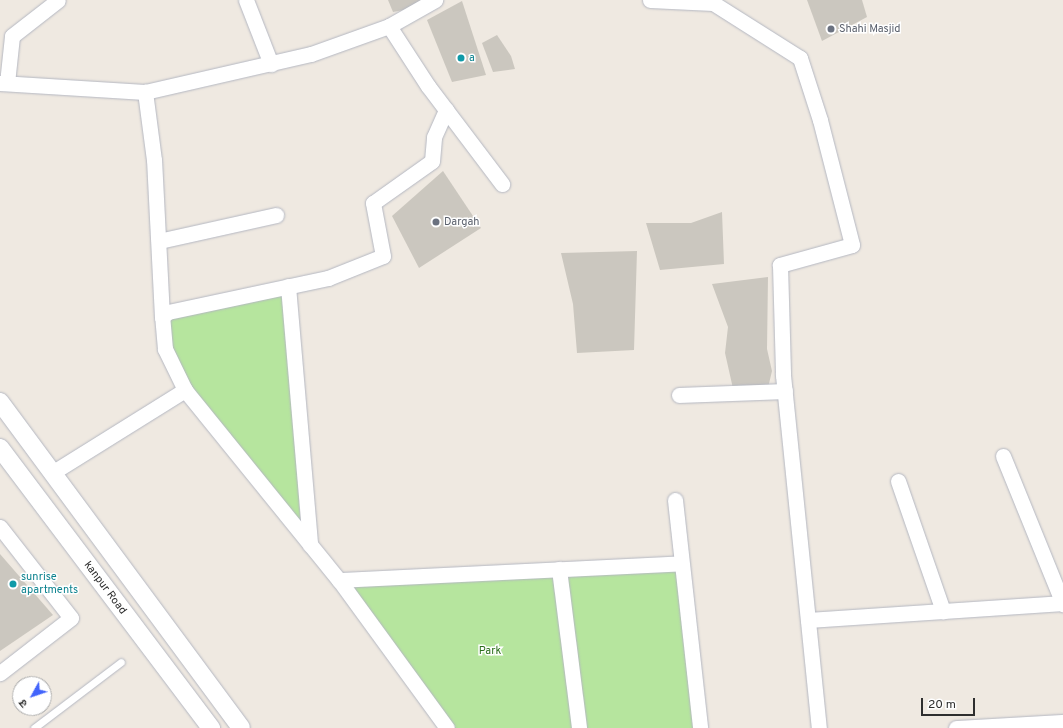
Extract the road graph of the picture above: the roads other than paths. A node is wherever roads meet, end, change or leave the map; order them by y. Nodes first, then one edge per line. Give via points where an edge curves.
1 (58, 0) edge
2 (246, 0) edge
3 (435, 0) edge
4 (650, 0) edge
5 (713, 1) edge
6 (389, 26) junction
7 (272, 64) junction
8 (3, 83) edge
9 (145, 92) junction
10 (446, 110) junction
11 (502, 184) dead end
12 (276, 215) dead end
13 (159, 241) junction
14 (288, 286) junction
15 (162, 317) junction
16 (185, 390) junction
17 (785, 391) junction
18 (680, 395) dead end
19 (0, 402) edge
20 (0, 448) edge
21 (1003, 456) dead end
22 (52, 473) junction
23 (898, 481) dead end
24 (675, 500) dead end
25 (3, 537) edge
26 (310, 545) junction
27 (681, 563) junction
28 (559, 569) junction
29 (339, 580) junction
30 (1063, 603) edge
31 (944, 611) junction
32 (808, 620) junction
33 (121, 662) dead end
34 (0, 673) edge
35 (1063, 722) edge
36 (34, 728) edge
37 (211, 728) edge
38 (241, 728) edge
39 (447, 728) edge
40 (578, 728) edge
41 (700, 728) edge
42 (819, 728) edge
43 (956, 728) edge

1 - 8 street via 12,36
2 - 7 street
3 - 6 street
4 - 5 street
5 - 17 street via 800,58 820,120 852,245 780,265
6 - 7 street
6 - 10 street
7 - 9 street
8 - 9 street
9 - 13 street
10 - 11 street
10 - 14 street via 434,137 432,161 373,203 383,256 328,278
12 - 13 street
13 - 15 street
14 - 15 street via 168,312
14 - 26 street
15 - 16 street via 165,349
16 - 22 street
16 - 26 street
17 - 18 street
17 - 32 street
19 - 22 street
20 - 37 street, kanpur Road
21 - 30 street
22 - 38 street
23 - 31 street
24 - 27 street
25 - 34 street via 71,618
26 - 29 street
27 - 28 street
27 - 41 street
28 - 29 street
28 - 40 street
29 - 39 street
30 - 31 street
31 - 32 street
32 - 42 street
33 - 36 lane
35 - 43 street

